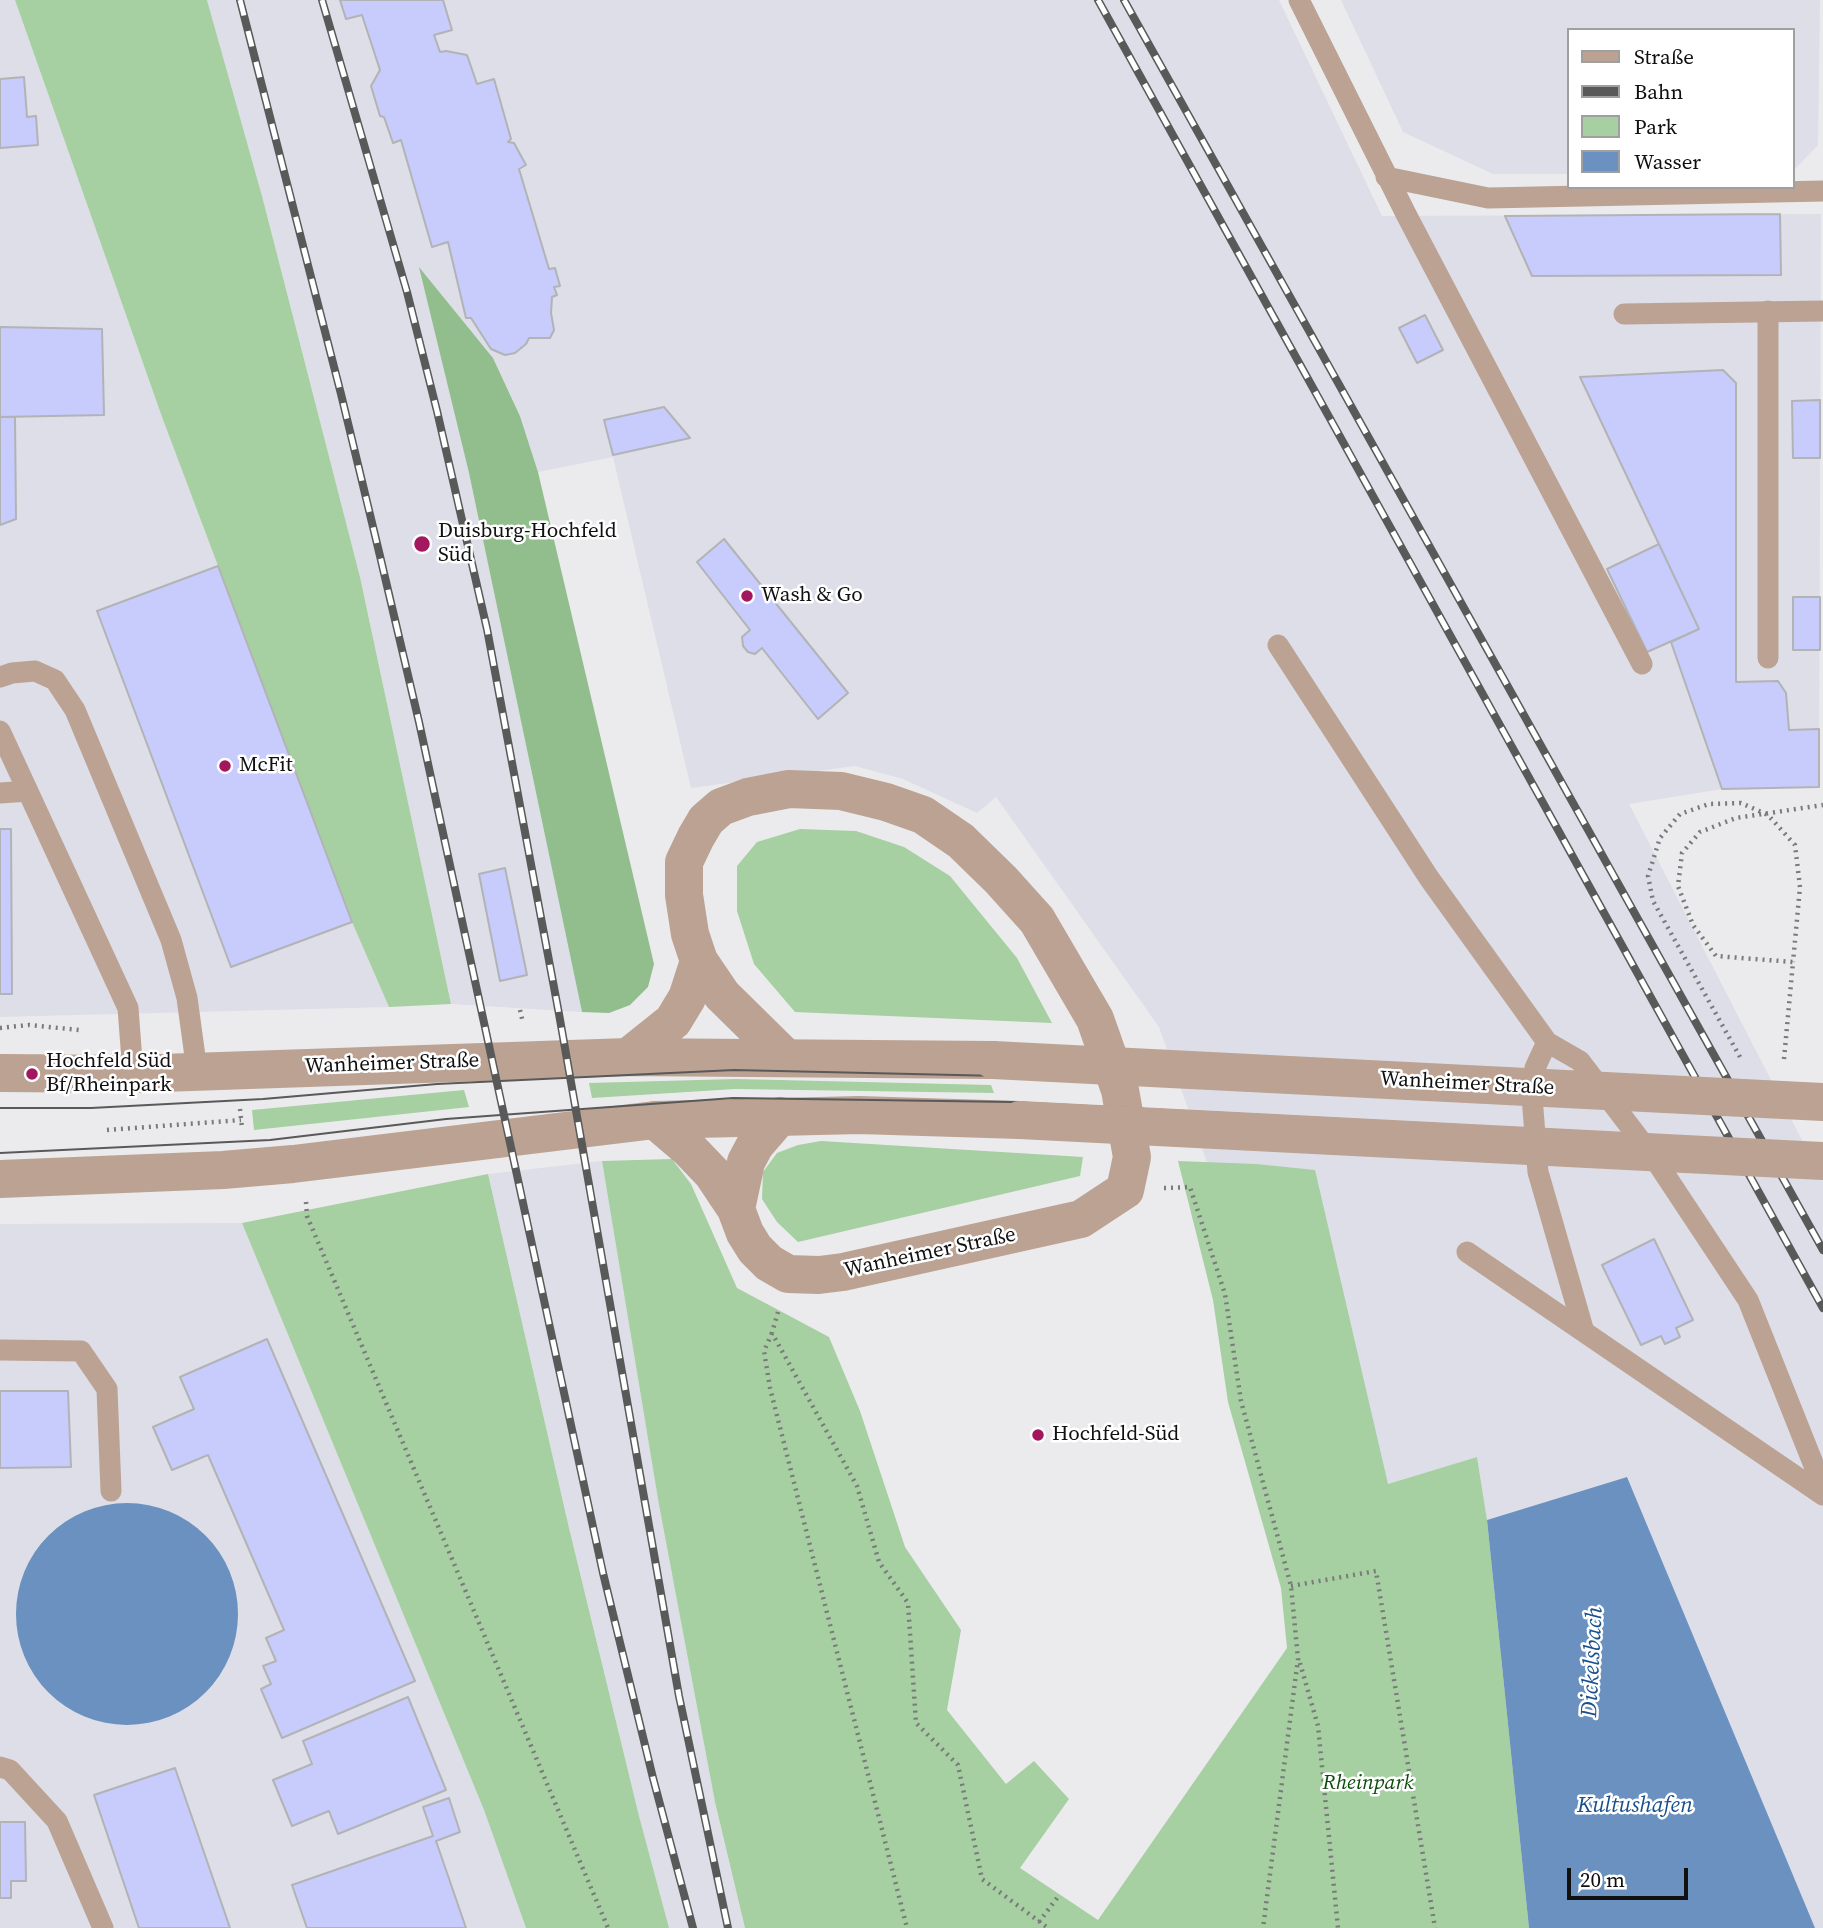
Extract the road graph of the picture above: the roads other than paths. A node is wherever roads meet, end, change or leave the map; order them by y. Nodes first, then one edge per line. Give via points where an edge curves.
1 (1299, 0) edge
2 (1386, 177) junction
3 (1823, 191) edge
4 (1823, 311) edge
5 (1768, 312) junction
6 (1624, 314) dead end
7 (1278, 645) dead end
8 (1768, 658) dead end
9 (1642, 664) dead end
10 (0, 677) edge
11 (0, 731) edge
12 (28, 791) junction
13 (0, 793) edge
14 (699, 961) junction
15 (1546, 1042) junction
16 (785, 1057) junction
17 (628, 1058) junction
18 (197, 1071) junction
19 (0, 1073) edge
20 (133, 1074) junction
21 (1823, 1102) edge
22 (780, 1116) junction
23 (655, 1120) junction
24 (1823, 1161) edge
25 (0, 1179) edge
26 (736, 1209) junction
27 (1467, 1252) dead end
28 (1584, 1332) junction
29 (0, 1350) edge
30 (1823, 1488) edge
31 (111, 1491) dead end
32 (1823, 1495) edge
33 (0, 1767) edge
34 (103, 1928) edge

1 - 2 lane
2 - 3 lane via 1488,198
2 - 9 lane
4 - 5 lane
5 - 6 lane
5 - 8 lane
7 - 15 lane via 1429,878
10 - 18 lane via 35,671 55,680 75,710 171,940 187,998
11 - 12 lane
12 - 13 lane
12 - 20 lane via 128,1009
14 - 16 street via 722,995
14 - 17 street via 687,998 673,1021
14 - 26 street, Wanheimer Straße via 684,895 684,862 706,820 721,807 789,789 841,791 923,815 961,841 1037,920 1096,1019 1120,1090 1132,1157 1125,1190 1081,1219 843,1272 788,1273 769,1263 745,1233
15 - 28 lane via 1535,1068 1532,1097 1538,1172
15 - 30 lane via 1580,1061 1654,1158 1748,1300
16 - 17 street, Wanheimer Straße
16 - 21 street, Wanheimer Straße, bridge via 993,1060
17 - 18 street, Wanheimer Straße
18 - 20 street, Wanheimer Straße
19 - 20 street, Wanheimer Straße
22 - 23 street
22 - 24 street, bridge via 1020,1120
22 - 26 street via 746,1162
23 - 25 street via 293,1164
23 - 26 street via 712,1173
27 - 28 lane
28 - 32 lane
29 - 31 lane via 81,1352 107,1389
33 - 34 lane via 10,1770 57,1821

